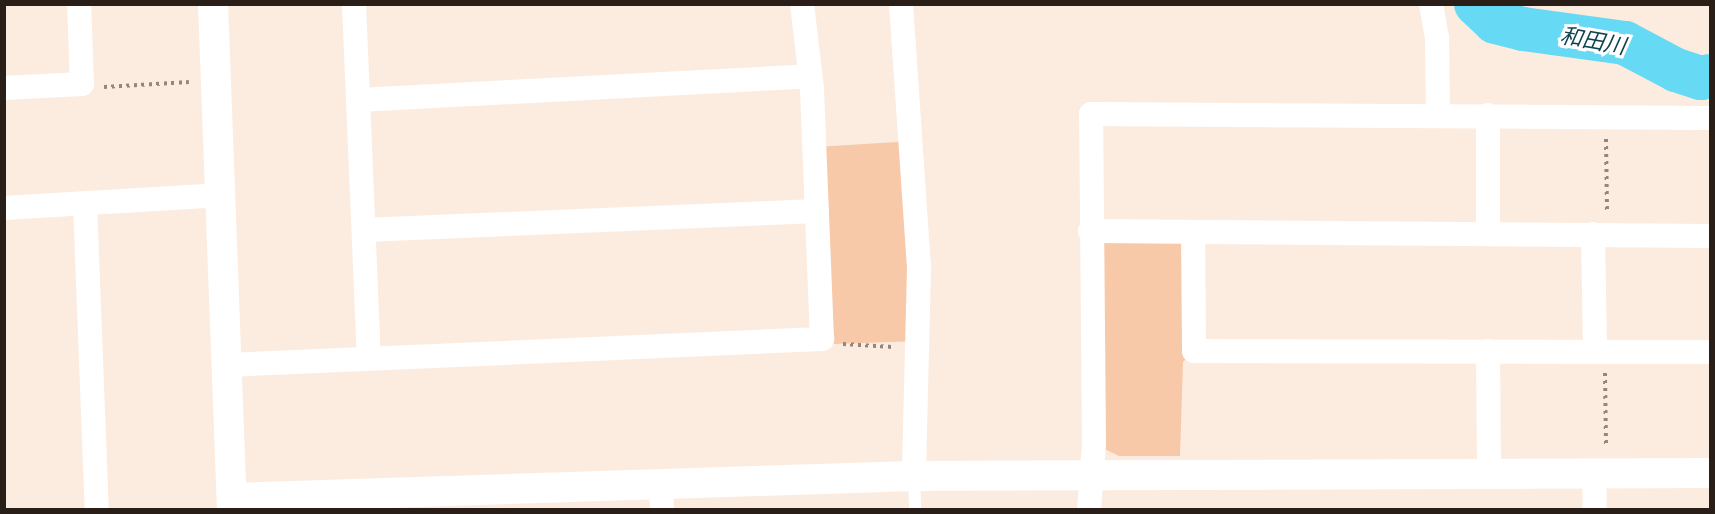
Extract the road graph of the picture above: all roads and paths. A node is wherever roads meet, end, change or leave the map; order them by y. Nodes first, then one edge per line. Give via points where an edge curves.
1 (79, 4) edge
2 (213, 4) edge
3 (354, 4) edge
4 (802, 4) edge
5 (901, 4) edge
6 (1431, 4) edge
7 (810, 76) junction
8 (217, 80) junction
9 (82, 84) junction
10 (4, 88) edge
11 (358, 100) junction
12 (1438, 114) junction
13 (1488, 115) junction
14 (1606, 118) junction
15 (1710, 118) edge
16 (223, 195) junction
17 (85, 204) junction
18 (4, 208) edge
19 (817, 211) junction
20 (364, 230) junction
21 (1090, 231) junction
22 (1192, 232) junction
23 (1488, 234) junction
24 (1600, 234) junction
25 (1710, 236) edge
26 (822, 339) junction
27 (1488, 351) junction
28 (1599, 352) junction
29 (1710, 352) edge
30 (892, 355) dead end
31 (369, 359) junction
32 (228, 365) junction
33 (1490, 472) junction
34 (1600, 472) junction
35 (1710, 473) edge
36 (1093, 474) junction
37 (914, 476) junction
38 (661, 497) edge
39 (375, 501) edge
40 (232, 504) edge
41 (97, 510) edge
42 (915, 510) edge
43 (1089, 510) edge
44 (1594, 510) edge

1 - 9 street
2 - 8 street
3 - 11 street
4 - 7 street
5 - 37 street via 919,267
6 - 12 street via 1437,37
7 - 11 street
7 - 19 street
8 - 9 path via 98,87
8 - 16 street
9 - 10 street
11 - 20 street
12 - 13 street
12 - 21 street via 1091,114
13 - 14 street
13 - 23 street
14 - 15 street
14 - 24 path
16 - 17 street
16 - 32 street
17 - 18 street
17 - 41 street
19 - 20 street
19 - 26 street
20 - 31 street
21 - 22 street
21 - 36 street
22 - 23 street
22 - 27 street via 1194,351
23 - 24 street
24 - 25 street
24 - 28 street
26 - 30 path via 834,344 892,344
26 - 31 street
27 - 28 street
27 - 33 street
28 - 29 street
28 - 34 path
31 - 32 street
32 - 40 street
33 - 34 street
33 - 36 street
34 - 35 street
34 - 44 street
36 - 37 street
36 - 43 street
37 - 38 street
37 - 42 lane
38 - 39 street
39 - 40 street

